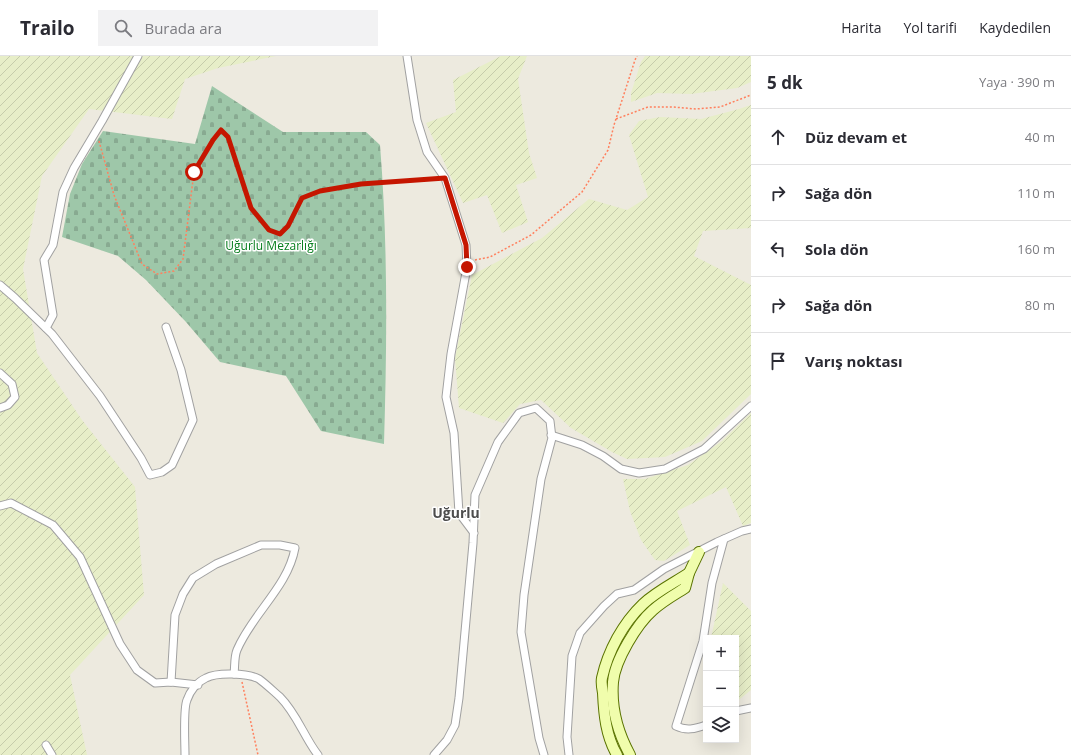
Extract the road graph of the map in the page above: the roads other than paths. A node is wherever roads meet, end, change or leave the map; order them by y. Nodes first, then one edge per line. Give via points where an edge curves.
1 (138, 56) edge
2 (413, 56) edge
3 (408, 59) edge
4 (0, 285) edge
5 (166, 326) dead end
6 (46, 328) junction
7 (0, 374) edge
8 (751, 406) edge
9 (0, 408) edge
10 (551, 434) junction
11 (0, 506) edge
12 (751, 529) edge
13 (474, 533) junction
14 (724, 539) junction
15 (699, 552) junction
16 (689, 574) junction
17 (237, 674) junction
18 (170, 682) junction
19 (198, 684) junction
20 (751, 708) edge
21 (739, 710) edge
22 (703, 727) edge
23 (46, 745) dead end
24 (52, 755) edge
25 (185, 755) edge
26 (318, 755) edge
27 (434, 755) edge
28 (544, 755) edge
29 (569, 755) edge
30 (617, 755) edge
31 (630, 755) edge

1 - 6 street via 63,192 53,245 44,260 53,315
2 - 3 street
3 - 13 street via 417,120 427,152 445,178 466,245 467,267 446,397 454,433 459,513
4 - 6 street
5 - 6 street via 181,370 193,420 172,465 162,472 150,475 100,396
7 - 9 street via 12,384 15,397 8,405
8 - 10 street via 704,449 665,469 639,473 621,469 582,445
10 - 13 street via 550,421 536,408 519,413 498,442 475,495
10 - 28 street via 541,479 521,632
11 - 18 street via 11,503 53,524 80,558 120,644 137,670 155,682
12 - 14 street
13 - 27 street via 455,725 447,740
14 - 15 street
14 - 22 street via 712,583 703,641 676,726 684,730
15 - 16 main road
15 - 29 street via 664,569 634,590 617,594 580,633 572,656 567,737
16 - 30 main road via 643,604 624,627 611,651 602,679 604,715
16 - 31 main road via 686,588 651,611 621,655 613,681 615,714 623,742
17 - 18 street via 239,645 287,570 295,548 261,545 216,564 193,578 175,615
17 - 19 street via 221,674 206,678
17 - 26 street via 246,674 258,679 281,698 297,718
18 - 19 street
19 - 25 street via 192,689 186,702
20 - 21 street
23 - 24 street

